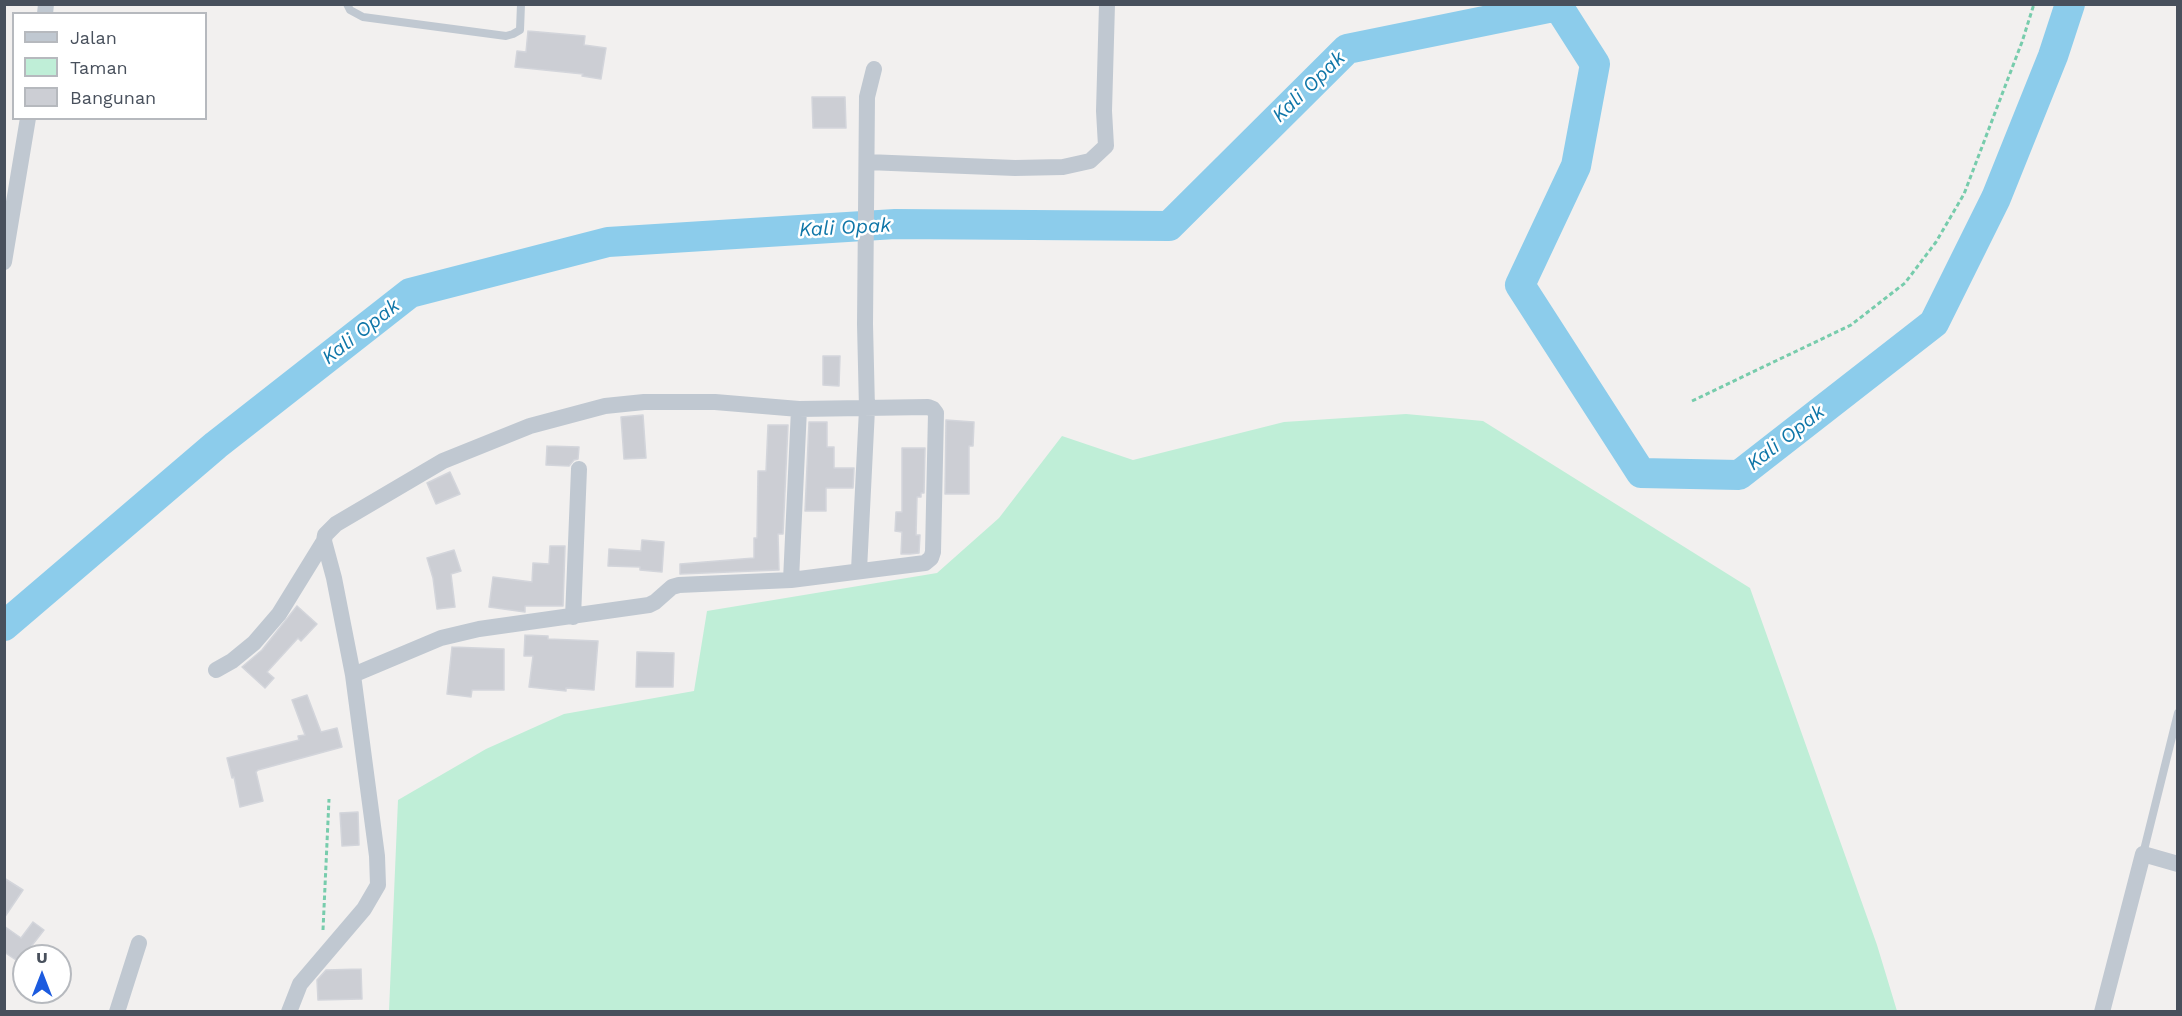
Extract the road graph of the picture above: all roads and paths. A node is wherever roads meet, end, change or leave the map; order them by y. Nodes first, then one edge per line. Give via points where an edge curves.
1 (347, 4) edge
2 (521, 4) edge
3 (1107, 4) edge
4 (2034, 4) edge
5 (874, 69) dead end
6 (28, 120) edge
7 (867, 162) junction
8 (4, 262) edge
9 (1692, 401) dead end
10 (867, 409) junction
11 (799, 410) junction
12 (579, 469) dead end
13 (324, 541) junction
14 (860, 570) junction
15 (791, 580) junction
16 (573, 617) junction
17 (216, 670) dead end
18 (353, 675) junction
19 (2178, 713) edge
20 (329, 799) dead end
21 (2144, 854) junction
22 (2178, 864) edge
23 (139, 943) dead end
24 (322, 956) junction
25 (117, 1011) edge
26 (290, 1011) edge
27 (2102, 1011) edge

1 - 2 lane via 363,17 506,36 520,30
3 - 7 street via 1106,146 1090,161 1063,167 1015,168
4 - 9 path via 1964,194 1936,242 1905,283 1851,325
5 - 7 street via 867,97
6 - 8 street
7 - 10 street
10 - 11 street
10 - 14 street
10 - 14 street via 928,407 936,413 933,552 925,563
11 - 13 street via 715,402 644,402 605,406 530,426 443,460 336,524
11 - 15 street
12 - 16 street
13 - 17 street via 279,614 254,643
13 - 18 street
14 - 15 street
15 - 16 street via 679,585 649,605
16 - 18 street via 441,638
18 - 24 street via 378,885 364,909
19 - 21 lane
20 - 24 path
21 - 22 street
21 - 27 street
23 - 25 street
24 - 26 street via 300,984

